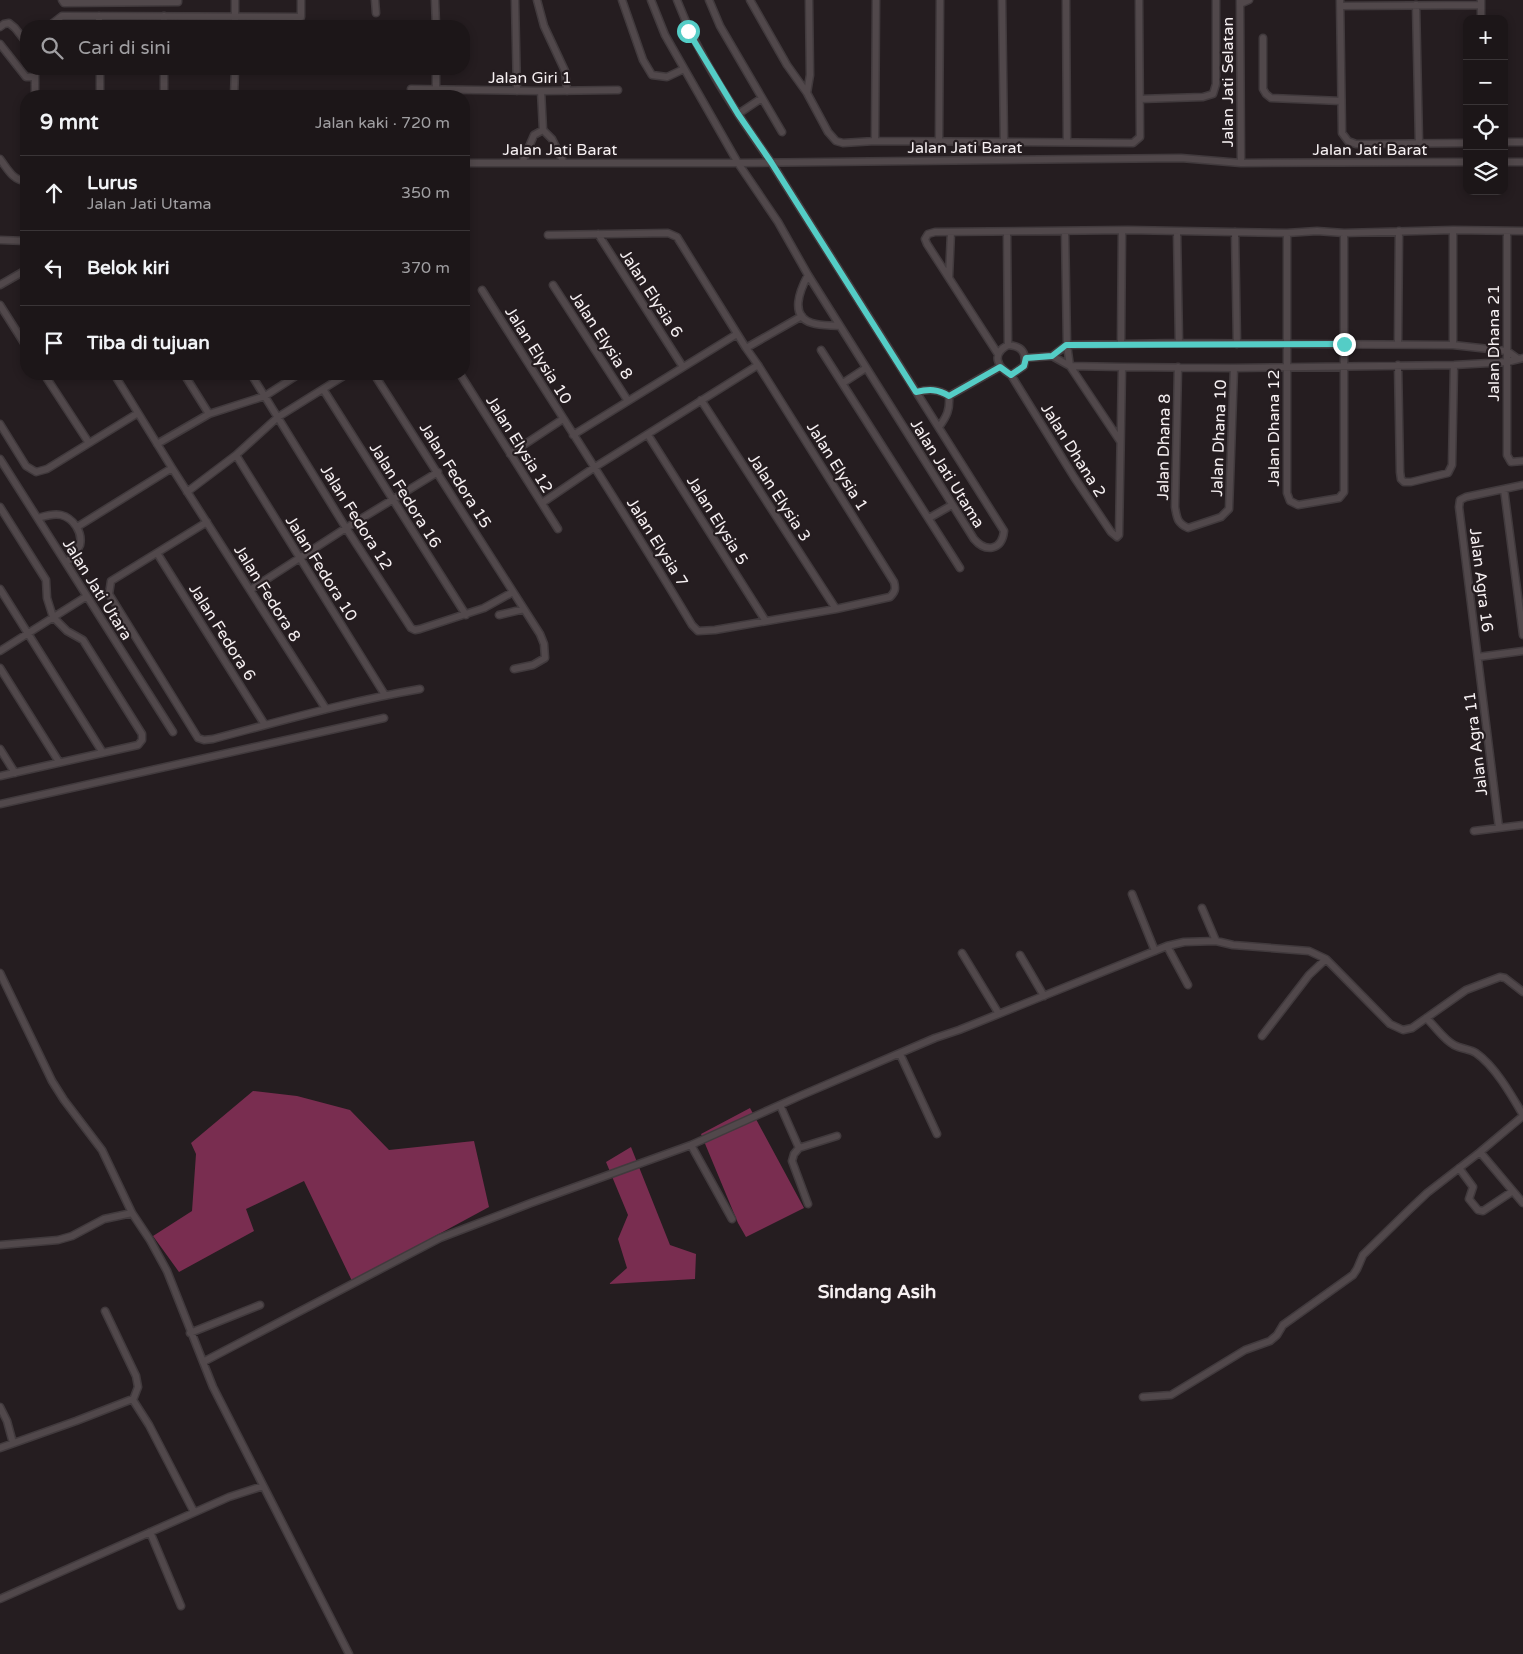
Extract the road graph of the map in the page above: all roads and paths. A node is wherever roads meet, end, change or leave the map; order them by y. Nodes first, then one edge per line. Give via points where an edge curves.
1 (62, 0) edge
2 (178, 0) edge
3 (235, 0) edge
4 (301, 0) edge
5 (375, 0) edge
6 (436, 0) edge
7 (515, 0) edge
8 (536, 0) edge
9 (622, 0) edge
10 (651, 0) edge
11 (676, 0) edge
12 (709, 0) edge
13 (750, 0) edge
14 (809, 0) edge
15 (876, 0) edge
16 (940, 0) edge
17 (1002, 0) edge
18 (1066, 0) edge
19 (1139, 0) edge
20 (1216, 0) edge
21 (1249, 0) edge
22 (92, 1) edge
23 (136, 1) edge
24 (1240, 2) edge
25 (1340, 3) edge
26 (1481, 3) edge
27 (1416, 5) junction
28 (376, 13) dead end
29 (99, 16) junction
30 (164, 16) junction
31 (235, 16) junction
32 (57, 20) edge
33 (99, 20) edge
34 (164, 20) edge
35 (235, 20) edge
36 (436, 20) edge
37 (0, 27) edge
38 (20, 34) edge
39 (1263, 38) dead end
40 (0, 44) edge
41 (20, 69) edge
42 (684, 69) junction
43 (24, 75) edge
44 (100, 75) edge
45 (164, 75) edge
46 (234, 75) edge
47 (436, 75) edge
48 (35, 77) joint
49 (411, 89) dead end
50 (35, 90) edge
51 (100, 90) edge
52 (164, 90) edge
53 (234, 90) edge
54 (417, 90) edge
55 (436, 90) edge
56 (618, 90) dead end
57 (517, 91) junction
58 (541, 91) junction
59 (568, 91) junction
60 (470, 92) edge
61 (806, 93) junction
62 (762, 98) junction
63 (1140, 99) junction
64 (1341, 101) junction
65 (738, 114) junction
66 (544, 130) junction
67 (782, 132) dead end
68 (876, 141) junction
69 (939, 141) junction
70 (1004, 141) junction
71 (1067, 141) junction
72 (1508, 142) edge
73 (1523, 142) edge
74 (1419, 143) junction
75 (1463, 143) edge
76 (0, 158) edge
77 (771, 162) junction
78 (1463, 162) edge
79 (1508, 162) edge
80 (1523, 162) edge
81 (470, 163) edge
82 (522, 163) junction
83 (564, 163) junction
84 (738, 163) junction
85 (1241, 163) junction
86 (20, 181) edge
87 (1453, 230) junction
88 (1065, 231) junction
89 (1122, 231) junction
90 (1399, 231) junction
91 (1507, 231) junction
92 (1523, 231) edge
93 (951, 232) junction
94 (1007, 232) junction
95 (1177, 232) junction
96 (1235, 232) junction
97 (1287, 233) junction
98 (1344, 233) junction
99 (598, 234) junction
100 (548, 235) dead end
101 (0, 240) edge
102 (20, 240) edge
103 (20, 273) edge
104 (808, 275) junction
105 (949, 278) junction
106 (0, 284) edge
107 (553, 284) dead end
108 (482, 290) dead end
109 (0, 305) edge
110 (802, 316) junction
111 (840, 326) junction
112 (737, 334) junction
113 (20, 337) edge
114 (1121, 344) junction
115 (1179, 344) junction
116 (1237, 344) junction
117 (1287, 344) junction
118 (1344, 344) junction
119 (1398, 344) junction
120 (1008, 345) junction
121 (1066, 345) junction
122 (1453, 345) junction
123 (746, 348) junction
124 (822, 350) dead end
125 (1507, 351) junction
126 (998, 354) junction
127 (1052, 356) junction
128 (1026, 358) junction
129 (1520, 359) edge
130 (1507, 362) junction
131 (758, 365) junction
132 (1398, 365) junction
133 (1454, 365) junction
134 (1070, 366) junction
135 (683, 367) junction
136 (1000, 367) junction
137 (1122, 367) junction
138 (1287, 367) junction
139 (1344, 367) junction
140 (866, 368) junction
141 (1178, 368) junction
142 (1234, 368) junction
143 (1011, 375) junction
144 (48, 380) edge
145 (118, 380) edge
146 (188, 380) edge
147 (255, 380) edge
148 (290, 380) edge
149 (337, 380) edge
150 (378, 380) edge
151 (464, 380) edge
152 (843, 383) junction
153 (323, 389) junction
154 (916, 392) junction
155 (265, 396) junction
156 (949, 396) junction
157 (701, 400) junction
158 (628, 401) junction
159 (138, 413) junction
160 (209, 414) junction
161 (278, 417) junction
162 (563, 419) junction
163 (0, 424) edge
164 (939, 427) junction
165 (574, 435) junction
166 (648, 435) junction
167 (1120, 441) junction
168 (89, 443) junction
169 (157, 444) junction
170 (510, 454) junction
171 (236, 455) junction
172 (0, 460) edge
173 (1523, 461) edge
174 (595, 467) junction
175 (172, 468) junction
176 (438, 472) junction
177 (1523, 485) edge
178 (1504, 489) junction
179 (187, 492) junction
180 (392, 500) junction
181 (542, 503) junction
182 (952, 505) junction
183 (0, 507) edge
184 (1229, 509) joint
185 (38, 518) junction
186 (929, 518) junction
187 (207, 522) junction
188 (77, 527) junction
189 (346, 528) junction
190 (558, 529) dead end
191 (157, 553) junction
192 (300, 557) junction
193 (66, 563) junction
194 (960, 568) dead end
195 (0, 589) edge
196 (250, 590) junction
197 (513, 592) junction
198 (86, 596) junction
199 (524, 609) junction
200 (836, 609) junction
201 (466, 614) junction
202 (499, 616) dead end
203 (53, 617) junction
204 (765, 620) junction
205 (28, 633) junction
206 (1523, 635) edge
207 (0, 651) edge
208 (1523, 651) edge
209 (1478, 657) junction
210 (0, 668) edge
211 (514, 669) dead end
212 (420, 688) dead end
213 (385, 695) junction
214 (326, 709) junction
215 (384, 718) dead end
216 (265, 726) junction
217 (173, 732) dead end
218 (0, 750) edge
219 (103, 753) junction
220 (59, 762) junction
221 (15, 773) junction
222 (0, 776) edge
223 (0, 804) edge
224 (1523, 825) edge
225 (1499, 828) junction
226 (1474, 831) dead end
227 (1132, 894) dead end
228 (1202, 908) dead end
229 (1216, 941) junction
230 (1168, 946) junction
231 (1155, 951) junction
232 (962, 953) dead end
233 (1020, 955) dead end
234 (1326, 959) junction
235 (0, 973) edge
236 (1188, 985) dead end
237 (1523, 992) edge
238 (1044, 996) junction
239 (999, 1014) junction
240 (1426, 1018) junction
241 (1262, 1036) dead end
242 (900, 1054) junction
243 (780, 1105) junction
244 (1523, 1116) edge
245 (937, 1134) dead end
246 (837, 1136) dead end
247 (692, 1145) junction
248 (799, 1148) junction
249 (1480, 1152) junction
250 (1459, 1168) junction
251 (1513, 1191) junction
252 (808, 1204) dead end
253 (1523, 1204) edge
254 (132, 1214) junction
255 (732, 1219) dead end
256 (0, 1245) edge
257 (260, 1305) dead end
258 (105, 1311) dead end
259 (190, 1333) junction
260 (203, 1362) junction
261 (1143, 1397) dead end
262 (133, 1400) junction
263 (0, 1407) edge
264 (13, 1443) junction
265 (0, 1448) edge
266 (262, 1486) junction
267 (194, 1512) junction
268 (150, 1532) junction
269 (0, 1599) edge
270 (181, 1606) dead end
271 (349, 1654) edge

1 - 22 street via 64,3
2 - 23 street
3 - 31 street
4 - 31 street via 301,17
5 - 28 street
6 - 36 street
7 - 57 street
8 - 59 street via 564,71
9 - 42 street via 643,60 652,75 667,76
10 - 42 street, Jalan Jati Utama
11 - 65 street, Jalan Jati Utama via 688,31
12 - 62 street via 720,26
13 - 61 street
14 - 61 street via 810,75
15 - 68 street
16 - 69 street
17 - 70 street
18 - 71 street
19 - 63 street
20 - 63 street via 1216,84 1213,94
21 - 24 street
22 - 23 street
24 - 85 street, Jalan Jati Selatan
25 - 27 street
25 - 64 street
26 - 27 street
27 - 74 street
29 - 30 street
29 - 32 street via 62,16
29 - 33 street
30 - 31 street
30 - 34 street
31 - 35 street
37 - 38 street via 10,23
39 - 64 street via 1266,94 1271,98
40 - 41 street
42 - 84 street, Jalan Jati Utama
43 - 48 street
44 - 51 street
45 - 52 street
46 - 53 street
47 - 55 street
48 - 50 street
49 - 54 street, Jalan Giri 1
56 - 59 street, Jalan Giri 1
57 - 58 street, Jalan Giri 1
57 - 60 street, Jalan Giri 1
58 - 59 street, Jalan Giri 1
58 - 66 street
61 - 68 street via 836,141
62 - 65 street
62 - 67 street
63 - 71 street via 1140,138 1133,143
64 - 74 street via 1342,133 1348,141 1356,144
65 - 77 street, Jalan Jati Utama
66 - 82 street via 534,135
66 - 83 street
68 - 69 street
69 - 70 street
70 - 71 street
72 - 73 street
74 - 75 street
76 - 86 street
77 - 84 street, Jalan Jati Barat
77 - 85 street, Jalan Jati Barat via 1180,158
77 - 154 street, Jalan Jati Utama
78 - 85 street, Jalan Jati Barat
79 - 80 street
81 - 82 street, Jalan Jati Barat
82 - 83 street, Jalan Jati Barat
83 - 84 street, Jalan Jati Barat
84 - 104 street, Jalan Jati Utama via 778,222
87 - 90 street
87 - 91 street
87 - 122 street
88 - 89 street
88 - 94 street
88 - 121 street
89 - 95 street
89 - 114 street
90 - 98 street
90 - 119 street
91 - 92 street
91 - 125 street, Jalan Dhana 21
93 - 94 street
93 - 105 street
93 - 105 street via 935,232 925,239
94 - 120 street
95 - 96 street
95 - 115 street
96 - 97 street
96 - 116 street
97 - 98 street
97 - 117 street, Jalan Dhana 12
98 - 118 street
99 - 100 street
99 - 112 street, Jalan Elysia 1 via 668,232 677,236
99 - 135 street, Jalan Elysia 6
101 - 102 street
103 - 106 street
104 - 110 street via 798,299
104 - 111 street, Jalan Jati Utama
105 - 126 street
107 - 158 street, Jalan Elysia 8
108 - 162 street, Jalan Elysia 10
109 - 113 street
110 - 111 street via 818,325
110 - 123 street
111 - 140 street, Jalan Jati Utama
112 - 123 street, Jalan Elysia 1
112 - 135 street
114 - 115 street
114 - 121 street
115 - 116 street
116 - 117 street
117 - 118 street
117 - 138 street, Jalan Dhana 12
118 - 119 street
118 - 139 street
119 - 122 street
120 - 126 street
120 - 128 street via 1023,350
121 - 127 street
121 - 134 street
122 - 125 street
123 - 131 street, Jalan Elysia 1
124 - 152 street
125 - 129 street
125 - 130 street, Jalan Dhana 21
126 - 136 street
127 - 128 street
127 - 134 street
128 - 143 street via 1024,366
129 - 130 street
130 - 133 street
130 - 173 street, Jalan Dhana 21 via 1507,455 1511,462
131 - 157 street
131 - 200 street, Jalan Elysia 1 via 896,587 890,597
132 - 133 street
132 - 133 street via 1401,479 1411,482 1448,472 1452,466
132 - 139 street
134 - 137 street
134 - 167 street
135 - 158 street
136 - 143 street
136 - 156 street
137 - 141 street
137 - 167 street
138 - 139 street
138 - 139 street, Jalan Dhana 12 via 1286,494 1298,505 1339,498 1344,492
138 - 142 street
140 - 152 street
140 - 182 street, Jalan Jati Utama
141 - 142 street
141 - 184 street, Jalan Dhana 8 via 1177,519 1188,528 1221,517
142 - 184 street, Jalan Dhana 10
143 - 167 street, Jalan Dhana 2 via 1089,500 1117,537
144 - 168 street
145 - 159 street, Jalan Fedora 8
146 - 160 street
147 - 155 street, Jalan Fedora 12
148 - 155 street
149 - 153 street
150 - 176 street, Jalan Fedora 15
151 - 170 street, Jalan Elysia 12
152 - 186 street
153 - 161 street
153 - 180 street, Jalan Fedora 16
154 - 156 street via 932,389
154 - 164 street, Jalan Jati Utama
155 - 160 street
155 - 161 street, Jalan Fedora 12
156 - 164 street via 948,416
157 - 166 street
157 - 200 street, Jalan Elysia 3
158 - 165 street
159 - 168 street
159 - 169 street, Jalan Fedora 8
160 - 169 street
161 - 171 street
161 - 189 street, Jalan Fedora 12
162 - 165 street, Jalan Elysia 10
162 - 170 street
163 - 168 street via 26,466 36,472 47,469
164 - 182 street, Jalan Jati Utama via 1004,531 997,546 981,547
165 - 174 street, Jalan Elysia 10
166 - 174 street
166 - 204 street, Jalan Elysia 5
169 - 175 street, Jalan Fedora 8
170 - 181 street, Jalan Elysia 12
171 - 179 street
171 - 192 street, Jalan Fedora 10
172 - 185 street, Jalan Jati Utara
174 - 181 street
174 - 204 street, Jalan Elysia 7 via 698,631
175 - 179 street, Jalan Fedora 8
175 - 188 street
176 - 180 street
176 - 197 street, Jalan Fedora 15
177 - 178 street
178 - 206 street
178 - 209 street, Jalan Agra 16 via 1460,500
179 - 187 street, Jalan Fedora 8
180 - 189 street
180 - 201 street, Jalan Fedora 16
181 - 190 street, Jalan Elysia 12
182 - 186 street
183 - 203 street via 46,580
185 - 188 street via 63,515
185 - 193 street, Jalan Jati Utara
186 - 194 street
187 - 191 street
187 - 196 street, Jalan Fedora 8
188 - 193 street via 80,544
189 - 192 street
189 - 201 street, Jalan Fedora 12 via 411,628 415,630
191 - 216 street, Jalan Fedora 6
191 - 216 street via 111,581 109,594 198,738 213,739
192 - 196 street
192 - 213 street, Jalan Fedora 10
193 - 198 street, Jalan Jati Utara
195 - 205 street
196 - 214 street, Jalan Fedora 8
197 - 199 street, Jalan Fedora 15
197 - 201 street via 494,604
198 - 203 street
198 - 217 street, Jalan Jati Utara
199 - 202 street
199 - 211 street, Jalan Fedora 15 via 540,634 545,658 533,665
200 - 204 street
203 - 205 street
203 - 219 street via 67,631 83,640 142,734 138,745
205 - 207 street
205 - 219 street
208 - 209 street
209 - 225 street, Jalan Agra 11
210 - 220 street
212 - 213 street
213 - 214 street
214 - 216 street
215 - 223 street
218 - 221 street
219 - 220 street
220 - 221 street
221 - 222 street
224 - 225 street
225 - 226 street
227 - 231 street
228 - 229 street
229 - 230 street
229 - 234 street via 1304,950
230 - 231 street
230 - 236 street
231 - 238 street
232 - 239 street
233 - 238 street
234 - 240 street via 1390,1024 1403,1030
234 - 241 street via 1309,975
235 - 254 street via 52,1081 102,1150
237 - 240 street via 1500,977 1466,990
238 - 239 street
239 - 242 street
240 - 244 street via 1446,1040 1475,1052 1486,1062 1502,1080
242 - 243 street
242 - 245 street
243 - 247 street
243 - 248 street
244 - 249 street
246 - 248 street
247 - 255 street
247 - 260 street via 440,1238
248 - 252 street via 792,1161
249 - 250 street
249 - 251 street
250 - 251 street via 1474,1188 1469,1199 1478,1210 1483,1211
250 - 261 street via 1362,1256 1353,1275 1283,1325 1270,1341 1246,1350 1171,1395
251 - 253 street
254 - 256 street via 104,1219 58,1240
254 - 259 street via 167,1271
257 - 259 street
258 - 262 street via 136,1376 138,1387
259 - 260 street
260 - 266 street
262 - 264 street
262 - 267 street
263 - 264 street
264 - 265 street
266 - 267 street
266 - 271 street
267 - 268 street
268 - 269 street
268 - 270 street

